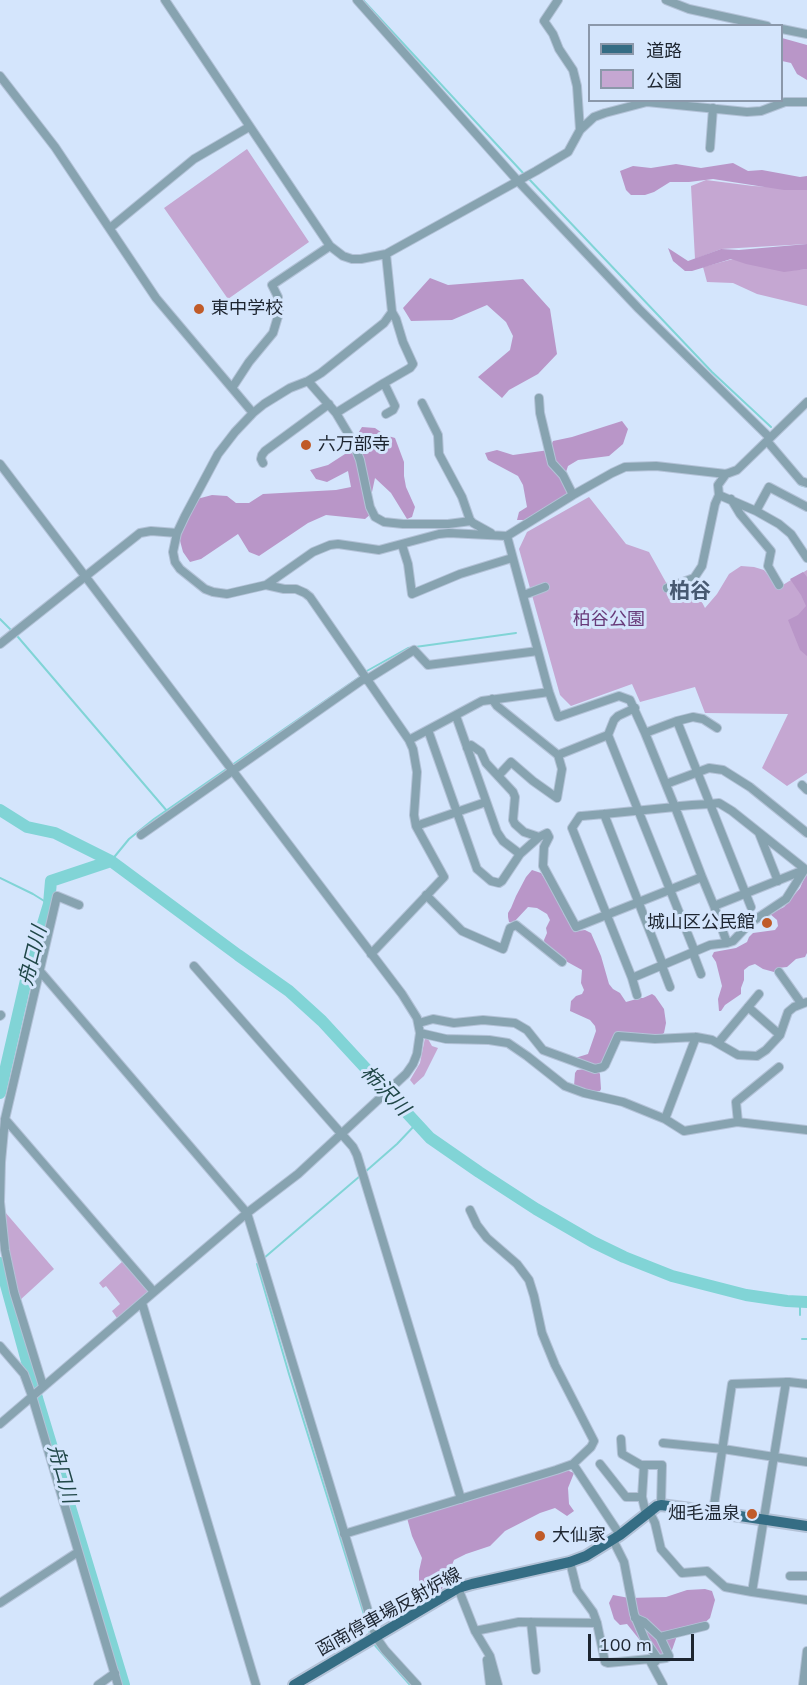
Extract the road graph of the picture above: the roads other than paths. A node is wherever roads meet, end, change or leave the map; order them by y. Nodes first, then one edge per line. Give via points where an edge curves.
1 (165, 0) edge
2 (357, 0) edge
3 (558, 0) edge
4 (666, 0) edge
5 (694, 0) edge
6 (689, 9) junction
7 (758, 24) edge
8 (783, 29) edge
9 (807, 34) edge
10 (0, 76) edge
11 (807, 102) edge
12 (713, 108) junction
13 (249, 127) junction
14 (580, 130) junction
15 (710, 148) dead end
16 (520, 179) junction
17 (110, 228) junction
18 (330, 246) junction
19 (386, 254) junction
20 (392, 312) junction
21 (308, 381) junction
22 (384, 383) junction
23 (232, 388) junction
24 (539, 398) dead end
25 (807, 402) edge
26 (422, 403) dead end
27 (329, 404) junction
28 (253, 413) junction
29 (336, 413) junction
30 (386, 414) dead end
31 (768, 440) junction
32 (263, 463) dead end
33 (0, 464) edge
34 (726, 474) junction
35 (807, 483) edge
36 (573, 495) junction
37 (719, 495) junction
38 (731, 499) junction
39 (807, 507) edge
40 (756, 511) junction
41 (471, 521) junction
42 (177, 533) junction
43 (495, 535) junction
44 (507, 536) junction
45 (402, 545) junction
46 (807, 557) edge
47 (512, 558) junction
48 (87, 576) junction
49 (266, 585) junction
50 (780, 585) dead end
51 (545, 587) dead end
52 (667, 588) dead end
53 (524, 595) junction
54 (0, 644) edge
55 (538, 651) junction
56 (365, 679) junction
57 (549, 692) junction
58 (492, 699) junction
59 (635, 708) junction
60 (456, 716) junction
61 (677, 721) junction
62 (717, 728) dead end
63 (428, 730) junction
64 (645, 733) junction
65 (608, 735) junction
66 (409, 741) junction
67 (467, 748) junction
68 (558, 755) junction
69 (232, 771) junction
70 (698, 771) junction
71 (498, 776) junction
72 (666, 784) junction
73 (486, 802) junction
74 (710, 804) junction
75 (675, 807) junction
76 (457, 811) junction
77 (638, 811) junction
78 (604, 814) junction
79 (416, 826) junction
80 (758, 832) junction
81 (807, 833) edge
82 (141, 836) dead end
83 (539, 837) junction
84 (520, 854) junction
85 (806, 869) edge
86 (702, 877) junction
87 (778, 881) junction
88 (670, 889) junction
89 (746, 894) junction
90 (426, 895) junction
91 (639, 902) junction
92 (78, 905) dead end
93 (714, 906) junction
94 (751, 907) dead end
95 (607, 915) junction
96 (727, 943) junction
97 (694, 953) junction
98 (371, 954) junction
99 (562, 962) dead end
100 (194, 966) dead end
101 (662, 966) junction
102 (39, 970) junction
103 (779, 972) dead end
104 (701, 974) dead end
105 (632, 978) junction
106 (670, 987) dead end
107 (759, 994) dead end
108 (637, 995) dead end
109 (804, 1002) edge
110 (748, 1007) junction
111 (419, 1023) junction
112 (420, 1033) junction
113 (780, 1035) junction
114 (696, 1037) junction
115 (718, 1043) junction
116 (779, 1067) dead end
117 (5, 1119) junction
118 (665, 1119) junction
119 (738, 1122) junction
120 (807, 1130) edge
121 (341, 1135) junction
122 (470, 1210) dead end
123 (247, 1213) junction
124 (154, 1292) junction
125 (142, 1303) junction
126 (0, 1346) edge
127 (786, 1382) junction
128 (807, 1384) edge
129 (43, 1386) junction
130 (32, 1396) junction
131 (0, 1424) edge
132 (621, 1439) dead end
133 (663, 1443) dead end
134 (723, 1449) junction
135 (774, 1457) junction
136 (807, 1462) edge
137 (573, 1464) junction
138 (600, 1464) dead end
139 (644, 1465) junction
140 (642, 1497) junction
141 (461, 1499) junction
142 (661, 1505) junction
143 (713, 1512) junction
144 (648, 1513) junction
145 (764, 1520) junction
146 (807, 1526) edge
147 (344, 1534) junction
148 (617, 1537) junction
149 (78, 1552) junction
150 (570, 1562) junction
151 (790, 1576) dead end
152 (807, 1576) edge
153 (458, 1588) junction
154 (752, 1592) junction
155 (807, 1600) edge
156 (0, 1603) edge
157 (635, 1618) junction
158 (531, 1622) junction
159 (597, 1623) junction
160 (705, 1626) dead end
161 (475, 1631) junction
162 (660, 1637) junction
163 (373, 1639) junction
164 (486, 1650) junction
165 (807, 1651) edge
166 (656, 1662) junction
167 (536, 1670) dead end
168 (115, 1674) junction
169 (98, 1685) edge
170 (118, 1685) edge
171 (256, 1685) edge
172 (294, 1685) edge
173 (417, 1685) edge
174 (490, 1685) edge
175 (498, 1685) edge
176 (663, 1685) edge
177 (802, 1685) edge

1 - 13 street
2 - 16 street
3 - 14 street via 543,21 573,70
4 - 6 street
5 - 6 street
6 - 7 street
8 - 9 street
10 - 17 street
11 - 12 street via 785,102 747,112
12 - 14 street via 647,102 594,117
12 - 15 street
13 - 17 street via 194,159
13 - 18 street
14 - 16 street via 568,152
16 - 19 street
16 - 31 street via 639,309
17 - 23 street via 156,298
18 - 19 street via 352,259
18 - 23 street via 272,285 279,313 273,333
19 - 20 street
20 - 21 street via 384,323
20 - 22 street via 413,364
21 - 27 street
21 - 28 street via 274,397
22 - 29 street
22 - 30 street via 395,406
23 - 28 street
24 - 36 street via 552,463
25 - 31 street
26 - 41 street via 438,435 439,454
27 - 29 street
27 - 32 street via 265,451
28 - 42 street via 218,454
29 - 41 street via 360,460 375,517 403,524
31 - 34 street via 737,470
31 - 35 street via 801,481
33 - 48 street
34 - 36 street via 656,466 625,467
34 - 37 street via 718,485
36 - 44 street
37 - 38 street
37 - 52 street via 702,566 694,579
38 - 40 street
38 - 50 street via 771,551 768,566
39 - 40 street via 769,487
40 - 46 street via 791,534
41 - 43 street
42 - 48 street via 140,532
42 - 49 street via 173,552 176,562 205,590 227,594
43 - 44 street
43 - 45 street via 439,534
44 - 47 street
45 - 47 street via 412,594
45 - 49 street via 380,550 338,544 321,547
47 - 53 street
48 - 54 street
48 - 69 street
49 - 56 street via 305,593
51 - 53 street
53 - 55 street
55 - 56 street via 428,666 414,650
55 - 57 street
56 - 66 street
56 - 69 street
57 - 58 street
57 - 59 street via 558,717 619,696 630,700
58 - 60 street
58 - 68 street
59 - 64 street
59 - 65 street via 614,720
60 - 63 street
60 - 67 street
61 - 62 street via 693,717
61 - 64 street
61 - 70 street
63 - 66 street
63 - 76 street
64 - 72 street
65 - 68 street
65 - 77 street
66 - 79 street via 417,771
67 - 71 street via 471,745 482,752
67 - 73 street
68 - 71 street via 562,771 557,798 511,762
69 - 82 street
69 - 98 street
70 - 72 street
70 - 74 street
70 - 81 street via 723,770
71 - 83 street via 515,795 515,824
72 - 75 street
73 - 76 street
73 - 84 street via 500,838
74 - 75 street
74 - 80 street via 719,803
74 - 89 street
75 - 77 street
75 - 86 street
76 - 79 street
76 - 84 street via 477,869 491,881 502,881
77 - 78 street
77 - 88 street
78 - 91 street
78 - 95 street via 580,816 572,828
79 - 90 street via 444,877
80 - 85 street
80 - 87 street
83 - 84 street
83 - 95 street via 549,835 543,866 576,927
85 - 87 street
85 - 96 street via 786,899
86 - 88 street
86 - 93 street
87 - 89 street
88 - 91 street
88 - 97 street
89 - 93 street
89 - 94 street
90 - 98 street
90 - 99 street via 462,931 503,949 510,928 516,925
91 - 95 street
91 - 101 street
92 - 102 street via 57,896
93 - 96 street
95 - 105 street
96 - 97 street via 710,945
97 - 101 street
97 - 104 street
98 - 111 street
100 - 121 street
101 - 105 street
101 - 106 street
102 - 117 street
102 - 123 street
103 - 109 street
105 - 108 street
107 - 110 street
109 - 113 street via 788,1012
110 - 113 street
110 - 115 street
111 - 112 street
111 - 114 street via 433,1019 515,1023 527,1030 543,1050 596,1069 605,1065 618,1036
112 - 118 street via 446,1039 508,1043 565,1086
112 - 121 street via 417,1054 406,1074
113 - 115 street via 757,1056 738,1055
114 - 115 street
114 - 118 street
116 - 119 street via 736,1102
117 - 124 street
117 - 129 street via 0,1202 5,1250
118 - 119 street via 684,1131
119 - 120 street
121 - 123 street
121 - 141 street via 357,1155
122 - 137 street via 487,1238 529,1280 542,1333 594,1442
123 - 124 street
123 - 147 street
124 - 125 street
125 - 129 street
125 - 171 street
126 - 130 street via 24,1374
127 - 128 street
127 - 134 street via 732,1384
127 - 135 street
129 - 130 street
130 - 131 street
130 - 149 street
132 - 139 street via 622,1454
133 - 134 street
134 - 135 street
134 - 143 street
135 - 136 street
135 - 145 street
137 - 141 street
137 - 148 street
138 - 140 street via 626,1497
139 - 140 street
139 - 142 street via 662,1465
140 - 144 street
141 - 147 street
142 - 143 main road
142 - 144 main road, 函南停車場反射炉線
143 - 145 main road
144 - 148 main road, 函南停車場反射炉線
144 - 154 street via 662,1549 682,1573 709,1571 725,1587
145 - 146 main road
145 - 154 street
147 - 163 street
148 - 150 main road, 函南停車場反射炉線
148 - 157 street
149 - 156 street
149 - 168 street
150 - 153 main road, 函南停車場反射炉線
150 - 159 street via 577,1590
151 - 152 street
153 - 161 street
153 - 163 main road, 函南停車場反射炉線
154 - 155 street
157 - 162 street
157 - 166 street
158 - 159 street
158 - 161 street
158 - 167 street
159 - 166 street via 605,1662
160 - 162 street
161 - 164 street
162 - 166 street via 669,1656
163 - 172 main road, 函南停車場反射炉線
163 - 173 street
164 - 174 street
164 - 175 street
165 - 177 street
166 - 176 street
168 - 169 street
168 - 170 street

